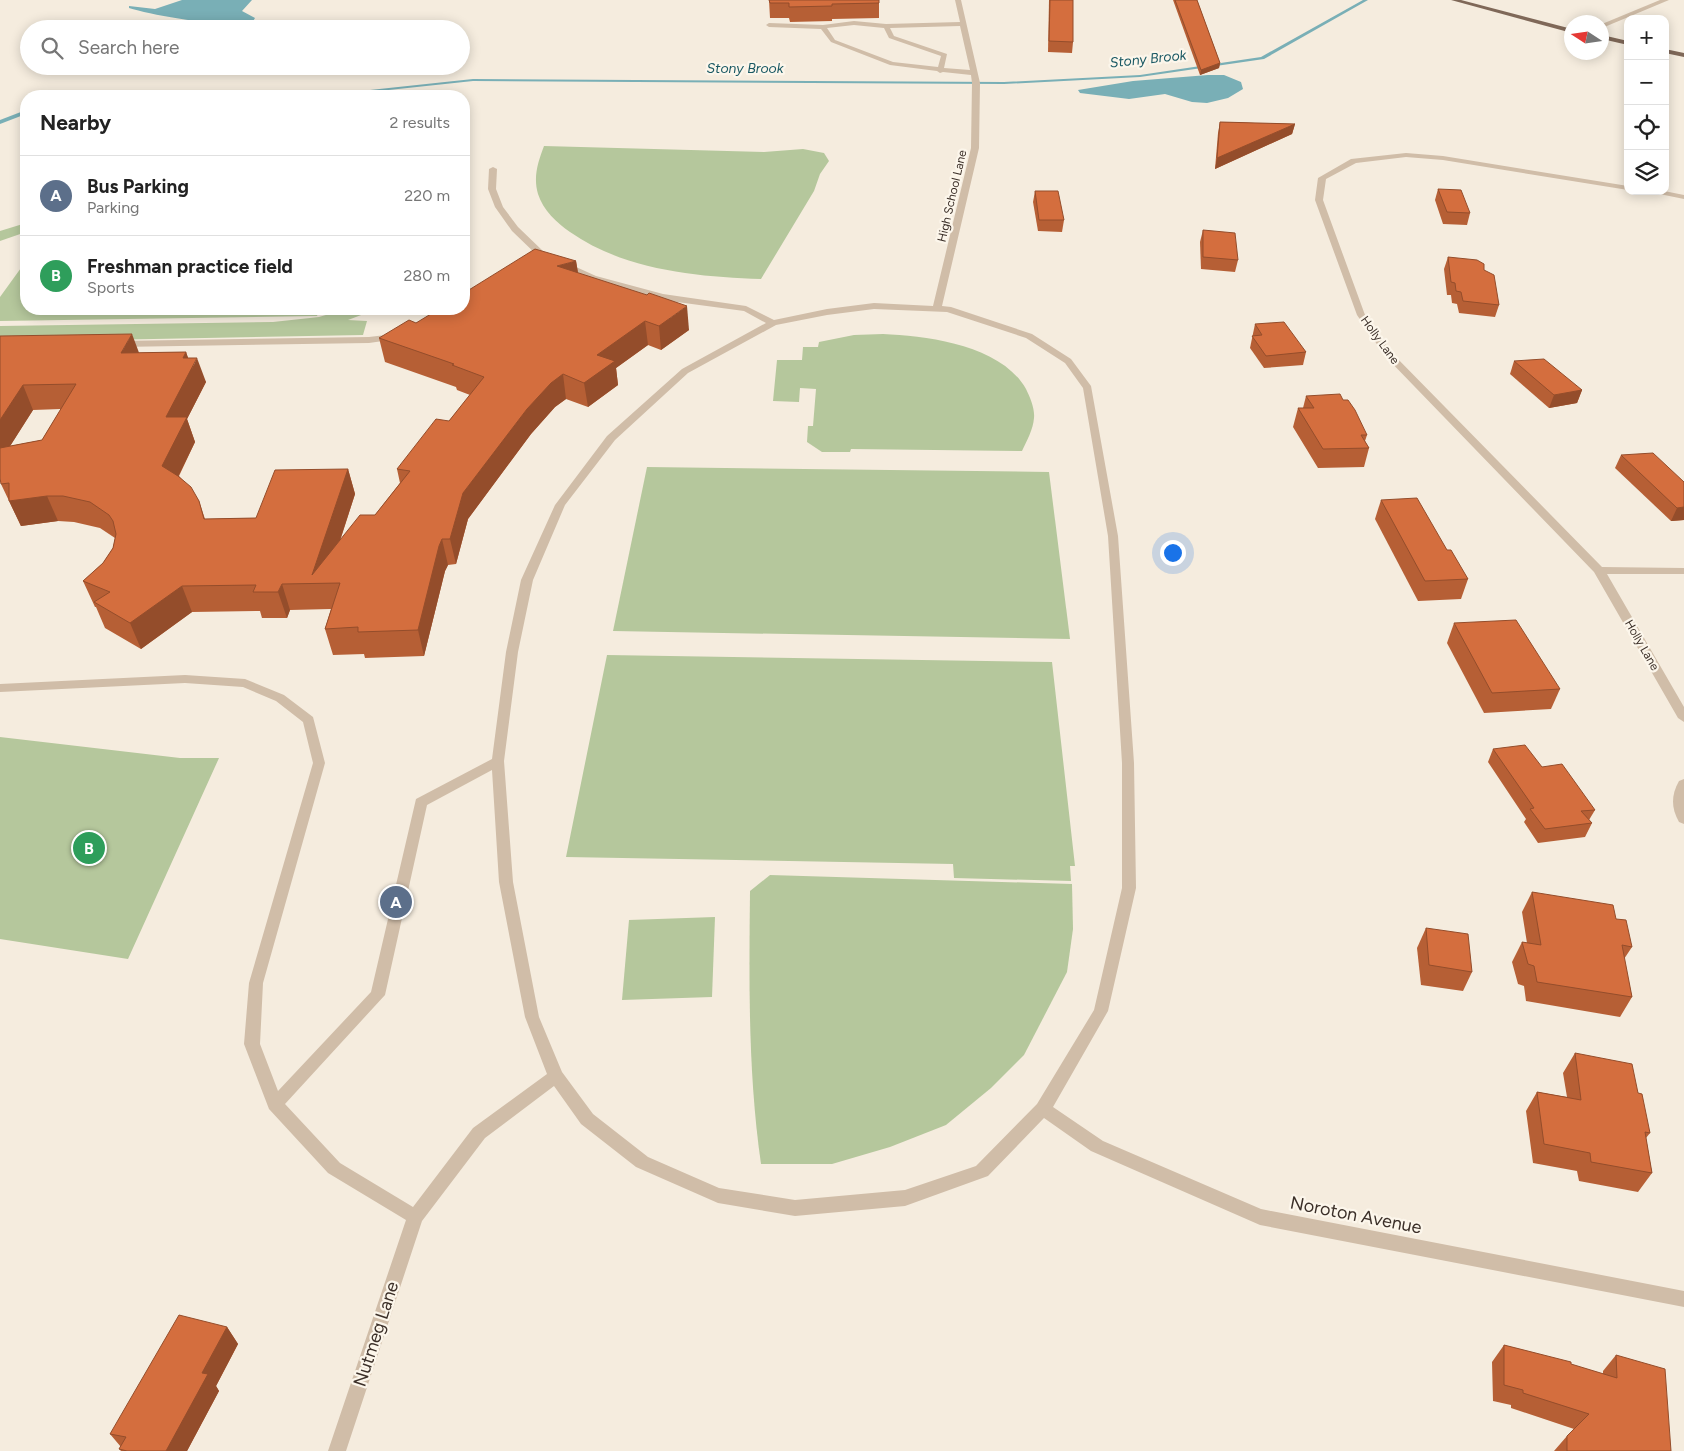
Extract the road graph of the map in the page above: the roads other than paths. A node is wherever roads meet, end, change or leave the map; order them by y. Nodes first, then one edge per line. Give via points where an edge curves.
1 (958, 0) edge
2 (1454, 0) edge
3 (1666, 0) edge
4 (1609, 23) edge
5 (964, 24) junction
6 (768, 25) dead end
7 (886, 26) junction
8 (823, 27) junction
9 (1564, 29) edge
10 (1609, 39) edge
11 (1624, 42) edge
12 (1669, 52) edge
13 (1684, 54) edge
14 (940, 71) junction
15 (974, 73) junction
16 (493, 168) dead end
17 (1624, 187) edge
18 (1669, 194) edge
19 (1684, 197) edge
20 (937, 308) junction
21 (773, 323) junction
22 (404, 336) edge
23 (110, 344) edge
24 (1599, 570) junction
25 (1684, 571) edge
26 (0, 688) edge
27 (1684, 718) edge
28 (498, 761) junction
29 (1684, 784) edge
30 (1684, 819) edge
31 (556, 1076) junction
32 (275, 1104) junction
33 (1043, 1110) junction
34 (415, 1217) junction
35 (1684, 1299) edge
36 (337, 1451) edge

1 - 5 street, High School Lane
2 - 9 main road
3 - 4 street
5 - 7 street
5 - 15 street, High School Lane
6 - 8 street
7 - 8 street via 854,23
7 - 14 street via 891,37 945,55
8 - 14 street via 833,41 892,64
10 - 11 main road
12 - 13 main road
14 - 15 street
15 - 20 street, High School Lane via 975,148
16 - 21 street via 492,189 499,207 538,258 662,297 746,309
17 - 24 street, Holly Lane via 1406,155 1354,161 1322,178 1318,200 1361,315 1388,354
18 - 19 street
20 - 21 street via 874,306
20 - 33 street via 948,308 1029,336 1068,361 1088,388 1113,536 1128,763 1129,888 1101,1011
21 - 28 street via 685,371 610,438 560,505 526,580 512,652
22 - 23 street via 369,340
24 - 25 street
24 - 27 street, Holly Lane
26 - 32 street via 185,679 245,683 280,698 309,720 319,763 256,983 252,1044
28 - 31 street via 506,882 532,1017
28 - 32 street via 421,802 378,995
29 - 30 street via 1679,803
31 - 33 street via 587,1119 642,1162 718,1195 795,1208 905,1198 982,1171
31 - 34 street, Nutmeg Lane via 479,1133
32 - 34 street via 334,1168
33 - 35 street, Noroton Avenue via 1097,1146 1260,1217
34 - 36 street, Nutmeg Lane

